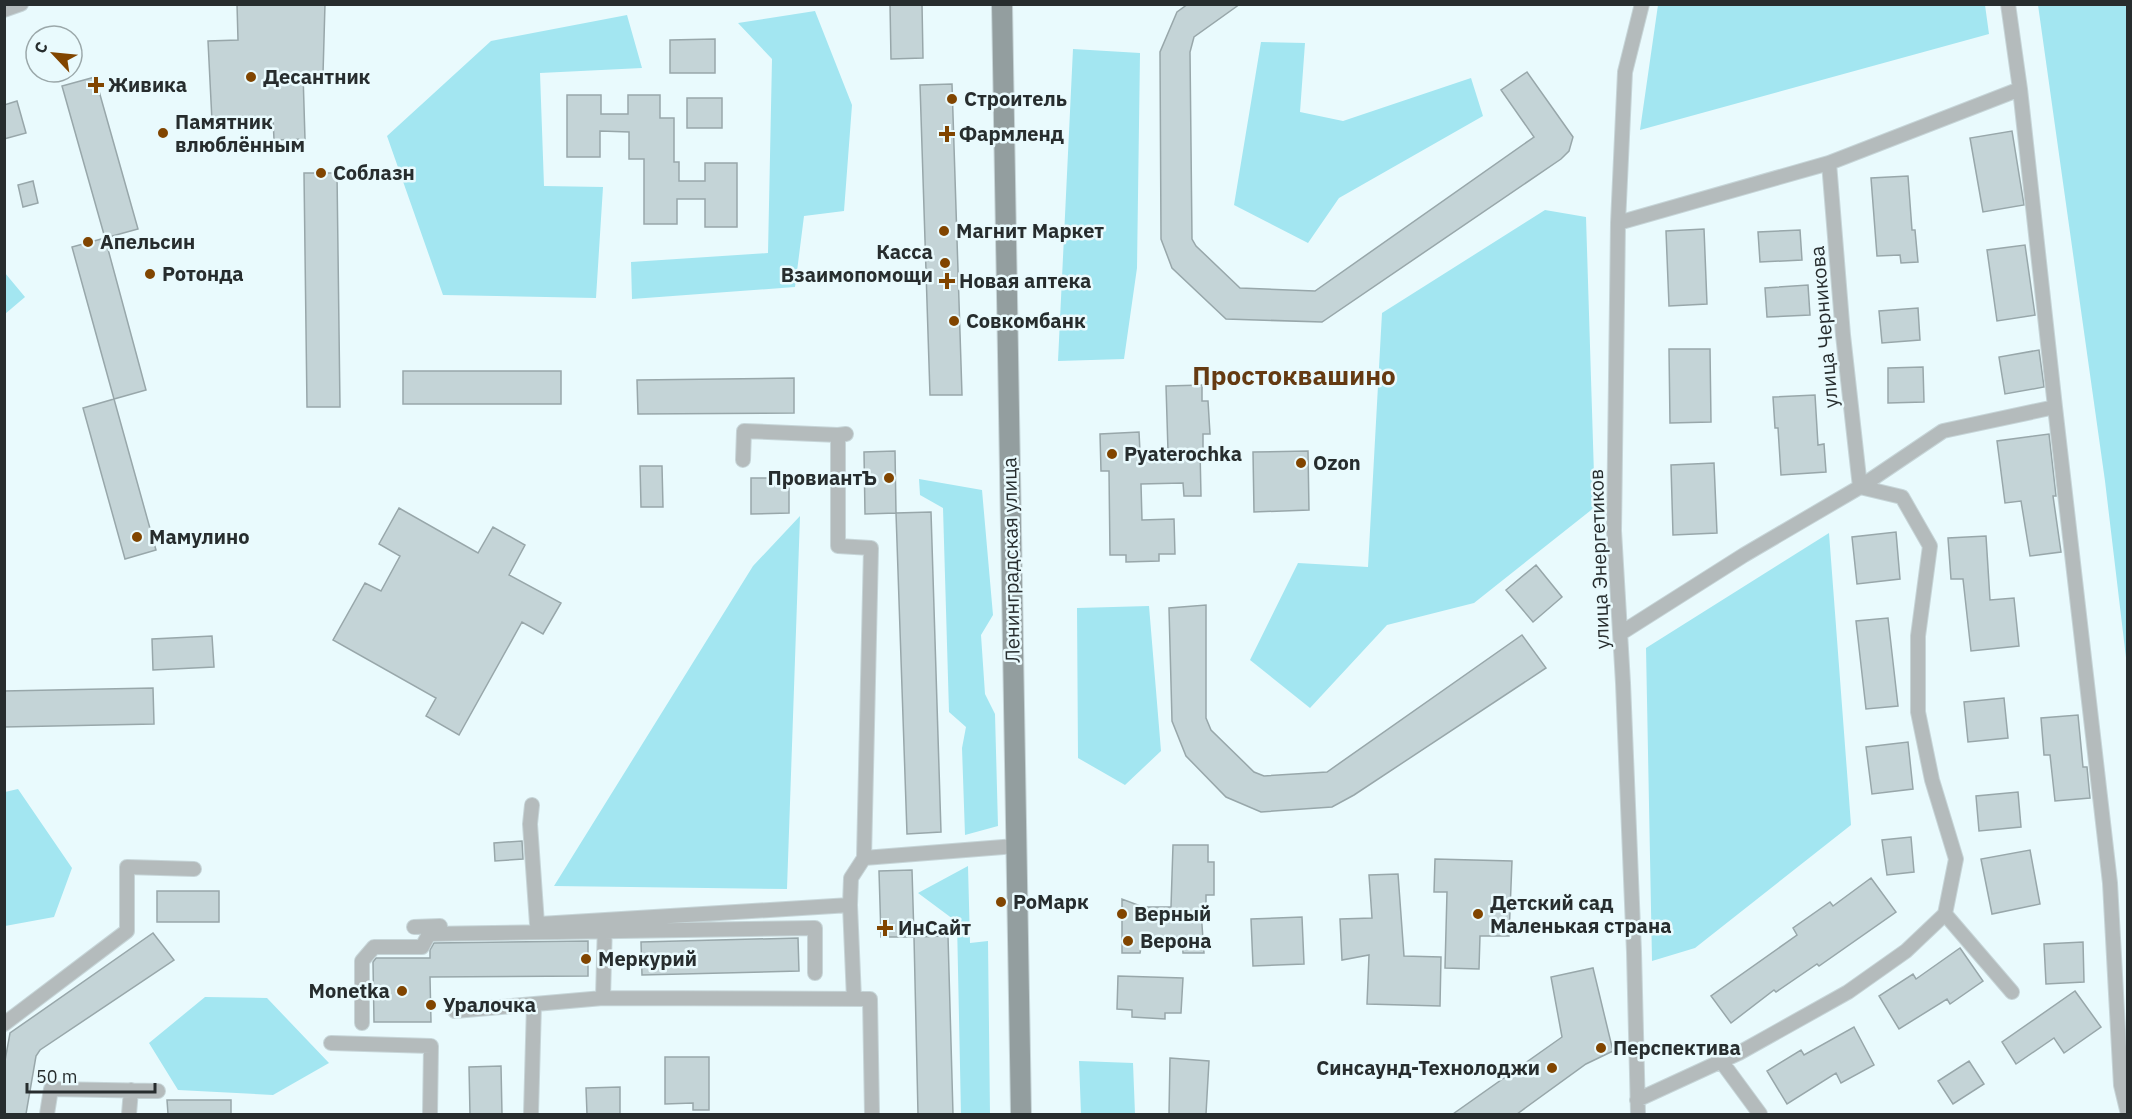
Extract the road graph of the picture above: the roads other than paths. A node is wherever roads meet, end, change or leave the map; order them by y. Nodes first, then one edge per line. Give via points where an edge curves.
1 (21, 4) edge
2 (1002, 4) edge
3 (1642, 4) edge
4 (2008, 4) edge
5 (4, 10) edge
6 (2020, 89) junction
7 (1829, 163) junction
8 (1618, 223) junction
9 (2055, 407) junction
10 (743, 460) dead end
11 (1860, 487) junction
12 (1621, 633) junction
13 (532, 805) dead end
14 (1016, 846) junction
15 (864, 858) junction
16 (194, 869) dead end
17 (850, 905) junction
18 (1946, 914) junction
19 (537, 924) junction
20 (605, 926) junction
21 (414, 927) dead end
22 (815, 973) dead end
23 (2012, 992) dead end
24 (603, 998) junction
25 (854, 999) junction
26 (534, 1004) junction
27 (455, 1011) dead end
28 (362, 1023) dead end
29 (4, 1024) edge
30 (331, 1043) dead end
31 (1721, 1061) junction
32 (131, 1090) junction
33 (158, 1090) dead end
34 (1637, 1107) edge
35 (47, 1114) edge
36 (129, 1114) edge
37 (430, 1114) edge
38 (531, 1114) edge
39 (873, 1114) edge
40 (1020, 1114) edge
41 (1760, 1114) edge
42 (2127, 1114) edge

1 - 5 street
2 - 14 main road, Ленинградская улица
3 - 8 street, улица Энергетиков via 1625,72
4 - 6 street
6 - 7 street
6 - 9 street
7 - 8 street
7 - 11 street, улица Черникова
8 - 12 street, улица Энергетиков via 1614,531
9 - 11 street via 1943,431
9 - 42 street via 2110,883 2121,1085
10 - 15 street via 744,431 842,434 838,546 871,548
11 - 12 street
11 - 18 street via 1902,497 1930,546 1918,636 1918,712 1932,780 1956,859
12 - 34 street, улица Энергетиков
13 - 19 street
14 - 15 street
14 - 40 main road, Ленинградская улица
15 - 17 street via 851,878
16 - 29 street via 127,867 127,931
17 - 20 street
17 - 25 street
18 - 23 street
18 - 31 street via 1906,951 1848,992
19 - 20 street
19 - 21 street
20 - 22 street via 815,928
20 - 24 street
20 - 28 street via 429,934 422,947 374,947 362,961
24 - 25 street
24 - 26 street
25 - 39 street via 870,999
26 - 27 street
26 - 38 street
30 - 37 street via 431,1046
31 - 34 street
31 - 41 street
32 - 33 street
32 - 35 street via 51,1089
32 - 36 street

